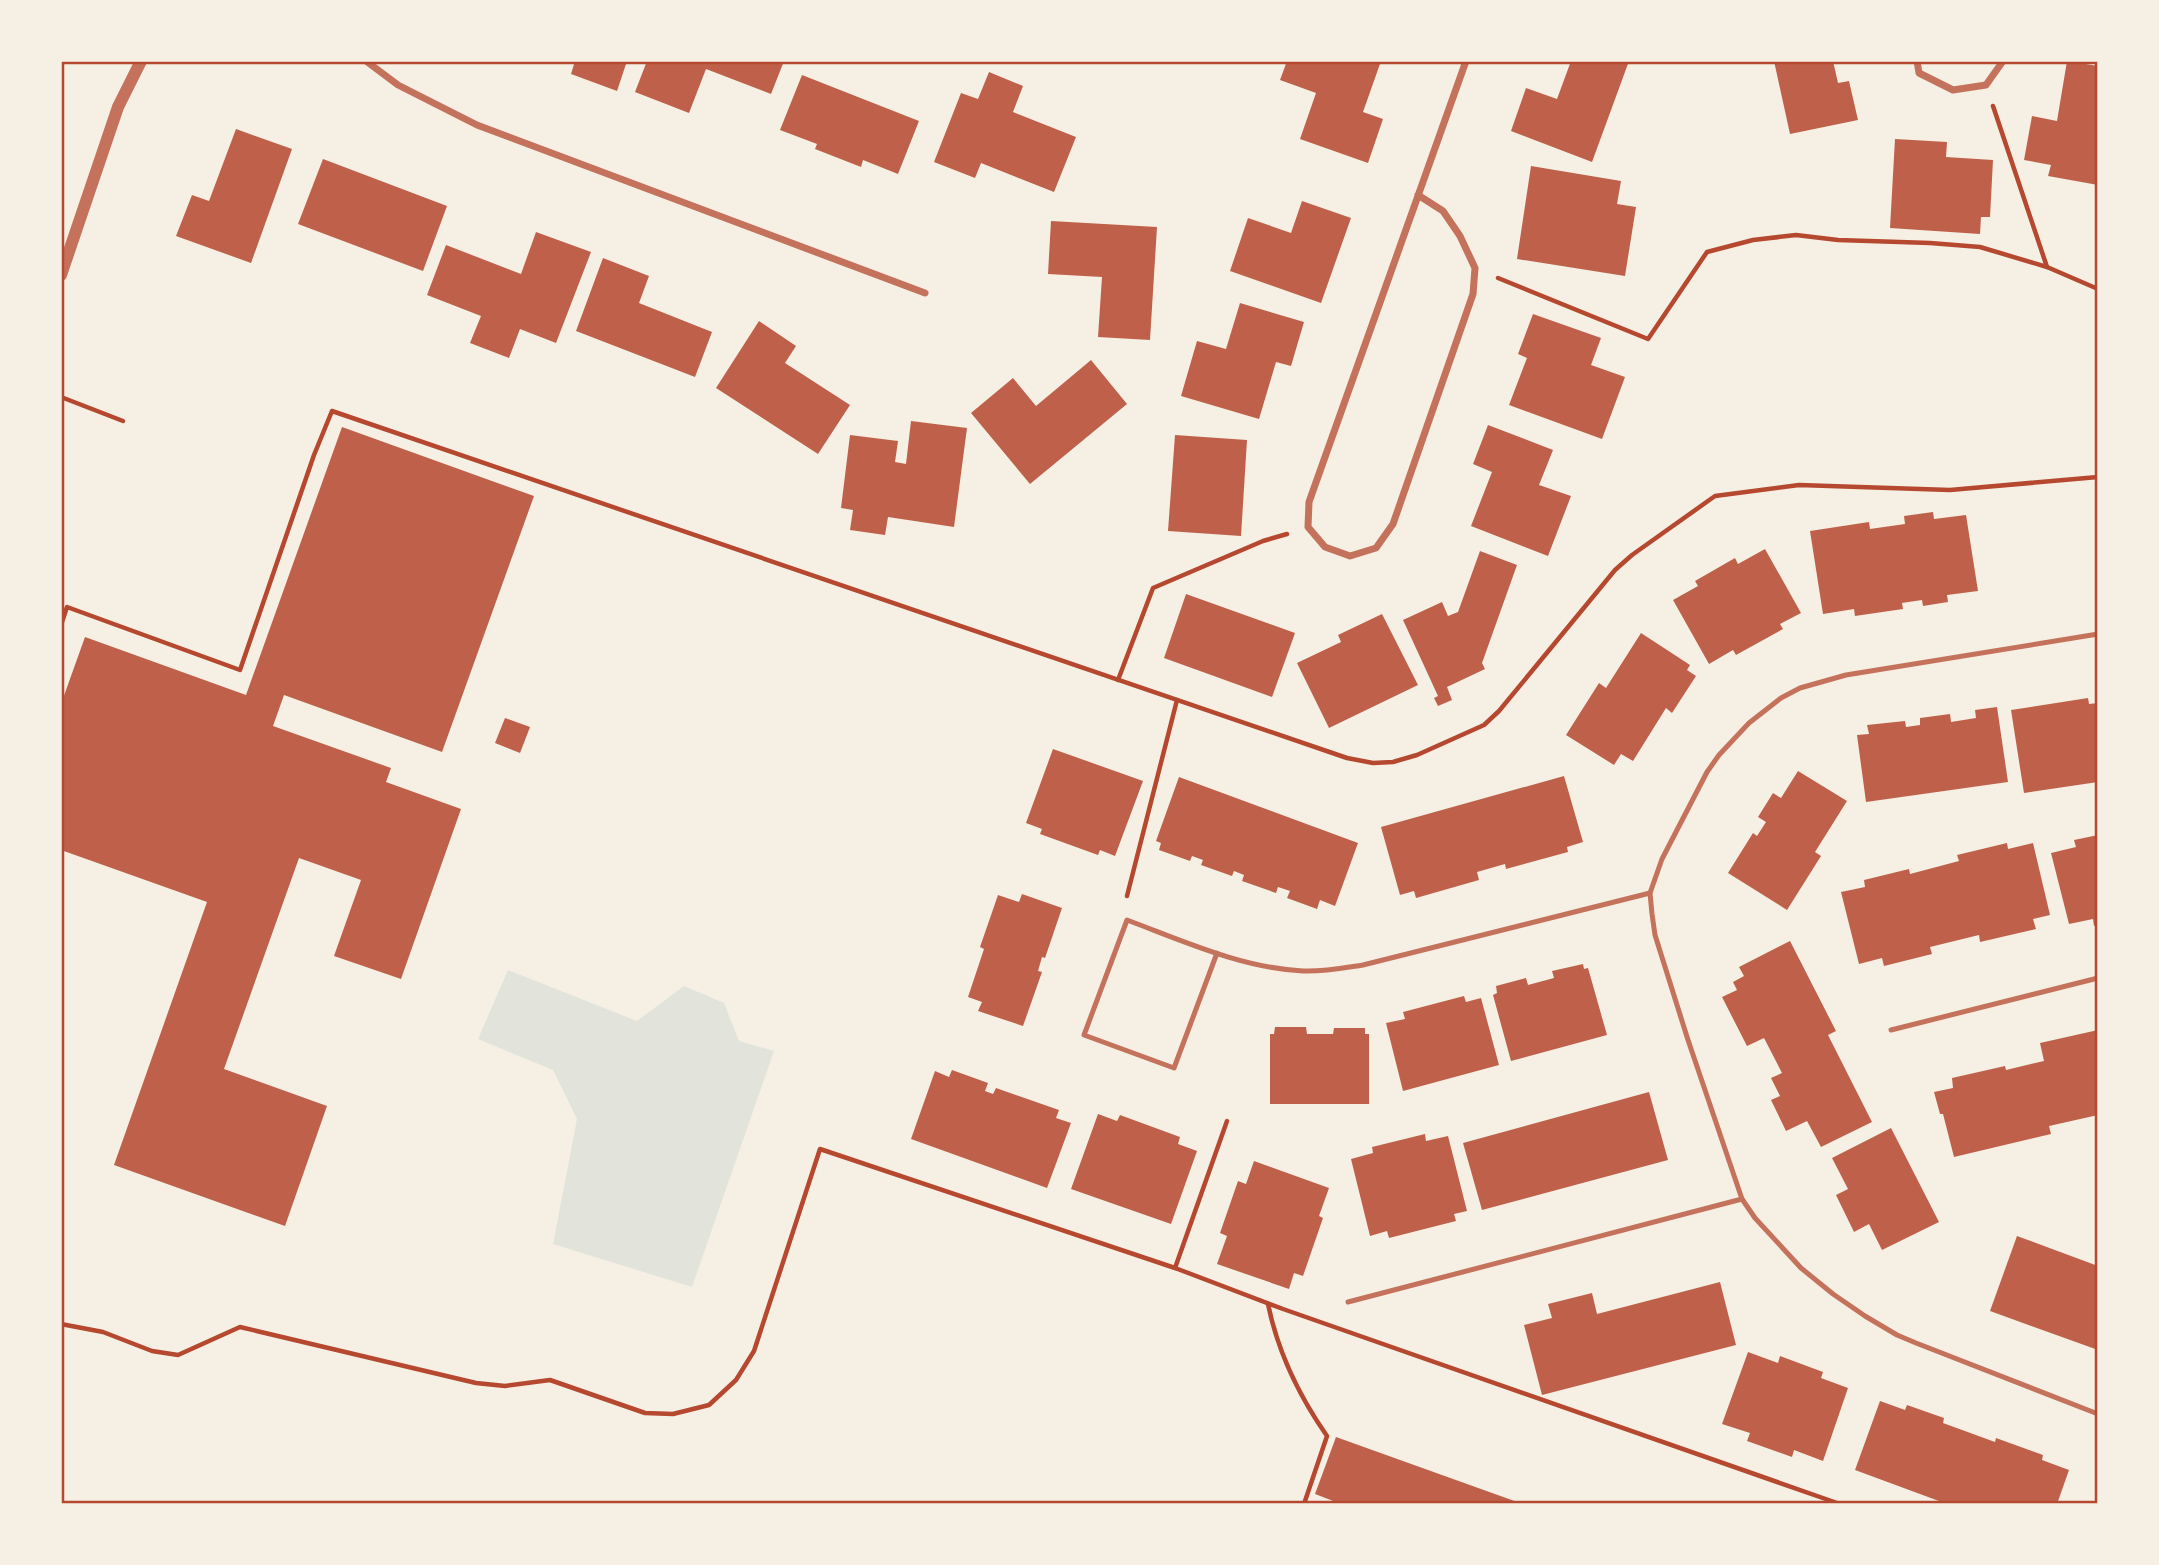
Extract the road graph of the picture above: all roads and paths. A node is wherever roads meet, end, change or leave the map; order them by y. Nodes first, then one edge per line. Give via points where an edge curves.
1 (141, 61) edge
2 (366, 61) edge
3 (1466, 61) edge
4 (1917, 61) edge
5 (2003, 61) edge
6 (1986, 85) junction
7 (1418, 195) junction
8 (2047, 267) junction
9 (1475, 268) junction
10 (61, 275) edge
11 (2098, 289) edge
12 (925, 293) dead end
13 (61, 397) edge
14 (123, 422) dead end
15 (2098, 477) edge
16 (1308, 527) junction
17 (61, 625) edge
18 (2098, 634) edge
19 (1118, 680) junction
20 (1177, 700) junction
21 (1650, 893) junction
22 (1126, 919) junction
23 (1217, 953) junction
24 (2098, 978) edge
25 (1891, 1030) dead end
26 (1227, 1121) dead end
27 (1742, 1199) junction
28 (1175, 1268) junction
29 (1348, 1302) dead end
30 (1268, 1303) junction
31 (61, 1324) edge
32 (2098, 1414) edge
33 (1304, 1504) edge
34 (1840, 1504) edge

1 - 10 street via 118,107
2 - 12 street via 398,85 477,125
3 - 7 street
4 - 6 street via 1919,73 1953,90
5 - 6 street
6 - 8 path
7 - 9 street via 1443,211
7 - 16 street via 1309,502
8 - 9 path via 1980,247 1796,235 1753,240 1707,252 1648,339
8 - 11 path
9 - 16 street via 1474,293 1393,524 1376,548 1350,556 1325,547
13 - 14 path
15 - 20 path via 1950,490 1799,485 1716,496 1615,570 1484,725 1393,762 1347,758
16 - 19 path via 1153,588
17 - 19 path via 67,607 240,670 332,411
18 - 21 lane via 1846,675 1781,698 1719,755 1668,846
19 - 20 path
20 - 22 path via 1126,897
21 - 23 lane via 1334,970 1279,968
21 - 27 lane via 1655,935
22 - 23 lane
22 - 23 lane via 1084,1035 1174,1068
24 - 25 lane
26 - 28 path
27 - 29 lane
27 - 32 lane via 1801,1268 1866,1316 1916,1343
28 - 30 path
28 - 31 path via 820,1149 754,1351 736,1380 709,1405 673,1414 645,1413 550,1380 505,1386 476,1383 240,1327 178,1354 152,1352 103,1332
30 - 33 path via 1283,1357 1327,1436
30 - 34 path

